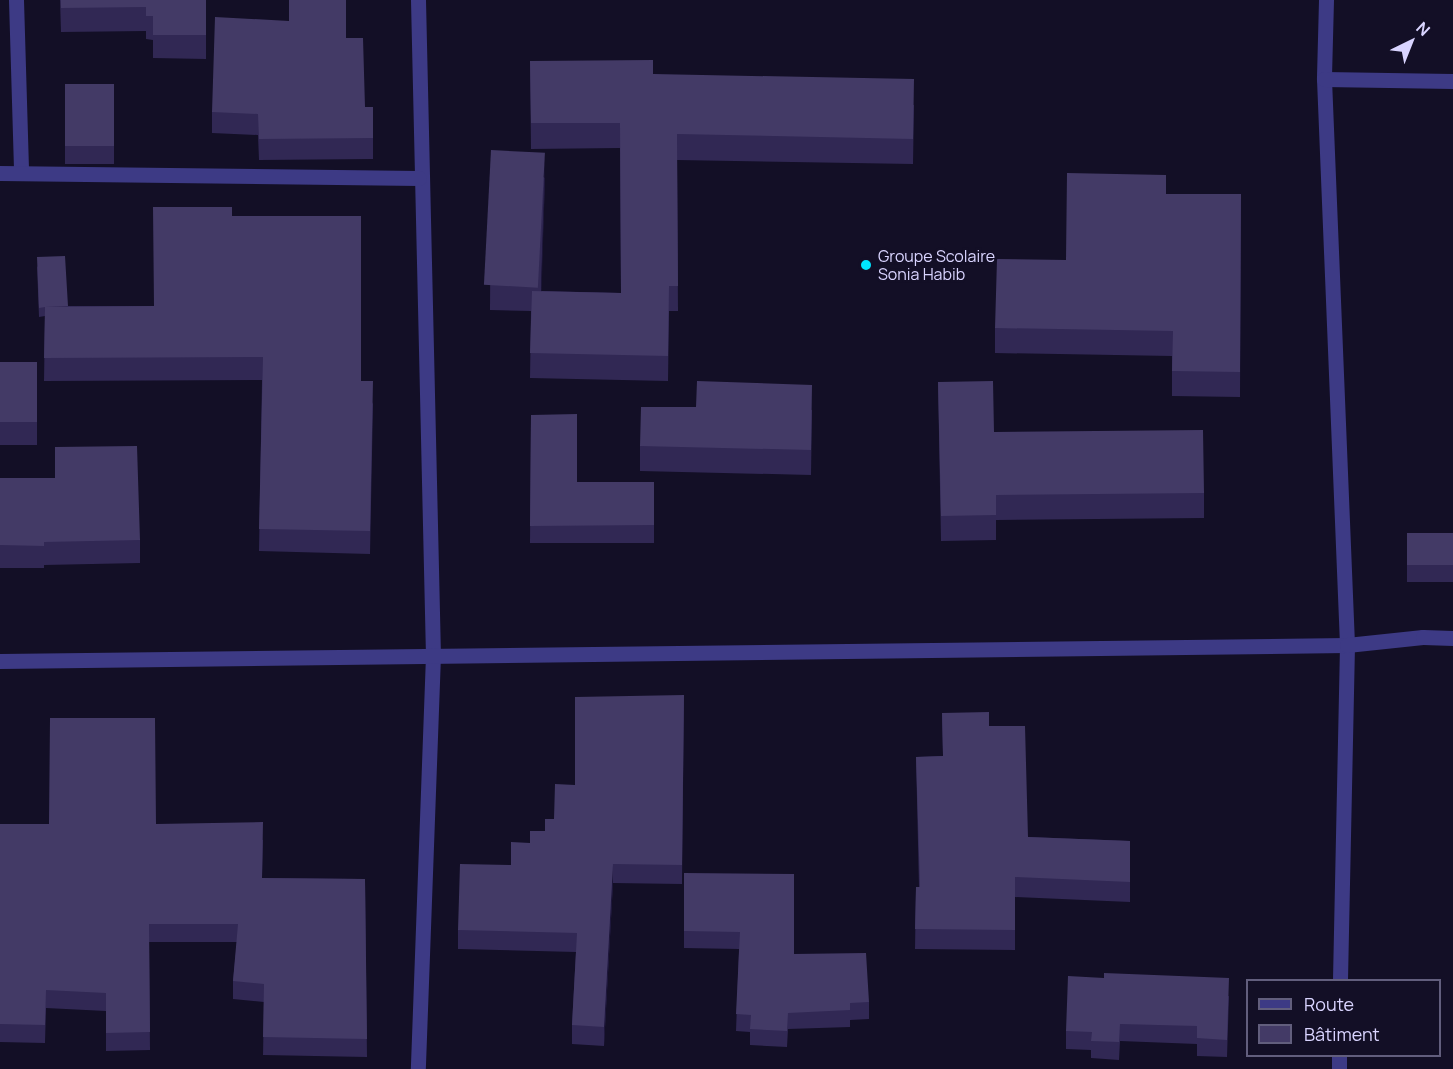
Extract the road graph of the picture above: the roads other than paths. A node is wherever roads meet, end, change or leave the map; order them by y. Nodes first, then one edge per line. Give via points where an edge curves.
1 (16, 0) edge
2 (418, 0) edge
3 (1326, 0) edge
4 (1324, 79) junction
5 (1453, 81) edge
6 (0, 173) edge
7 (21, 173) junction
8 (419, 178) junction
9 (1453, 638) edge
10 (1347, 645) junction
11 (433, 655) junction
12 (0, 661) edge
13 (1340, 979) edge
14 (418, 1069) edge

1 - 7 street
2 - 8 street
3 - 4 street
4 - 5 street
4 - 10 street
6 - 7 street
7 - 8 street
8 - 11 street
9 - 10 street
10 - 11 street
10 - 13 street
11 - 12 street
11 - 14 street

